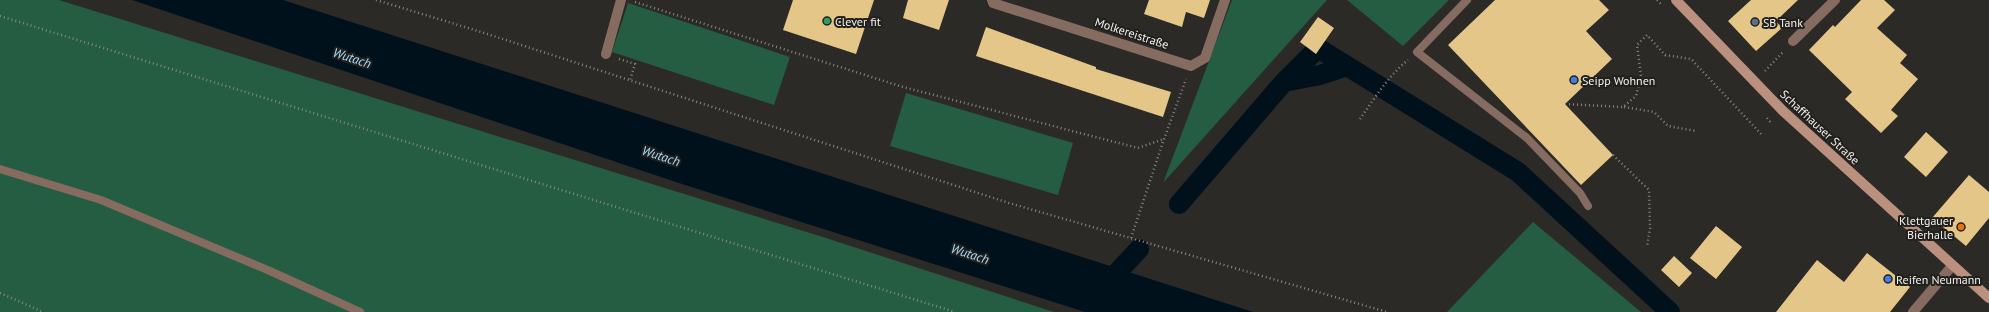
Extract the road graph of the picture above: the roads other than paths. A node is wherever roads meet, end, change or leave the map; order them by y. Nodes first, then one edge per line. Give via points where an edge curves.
1 (621, 0) edge
2 (992, 0) edge
3 (1225, 0) edge
4 (1467, 0) edge
5 (1676, 0) edge
6 (1835, 0) edge
7 (1793, 41) road end
8 (606, 54) road end
9 (0, 169) edge
10 (1588, 206) dead end
11 (1952, 266) junction
12 (1989, 298) edge
13 (360, 312) edge
14 (1913, 312) edge

1 - 8 street
2 - 3 street, Molkereistraße via 993,3 1191,66 1205,58
4 - 10 lane via 1417,52 1526,138 1580,193
5 - 11 main road, Schaffhauser Straße via 1783,111
6 - 7 street
9 - 13 lane via 101,200
11 - 12 main road, Schaffhauser Straße
11 - 14 street

